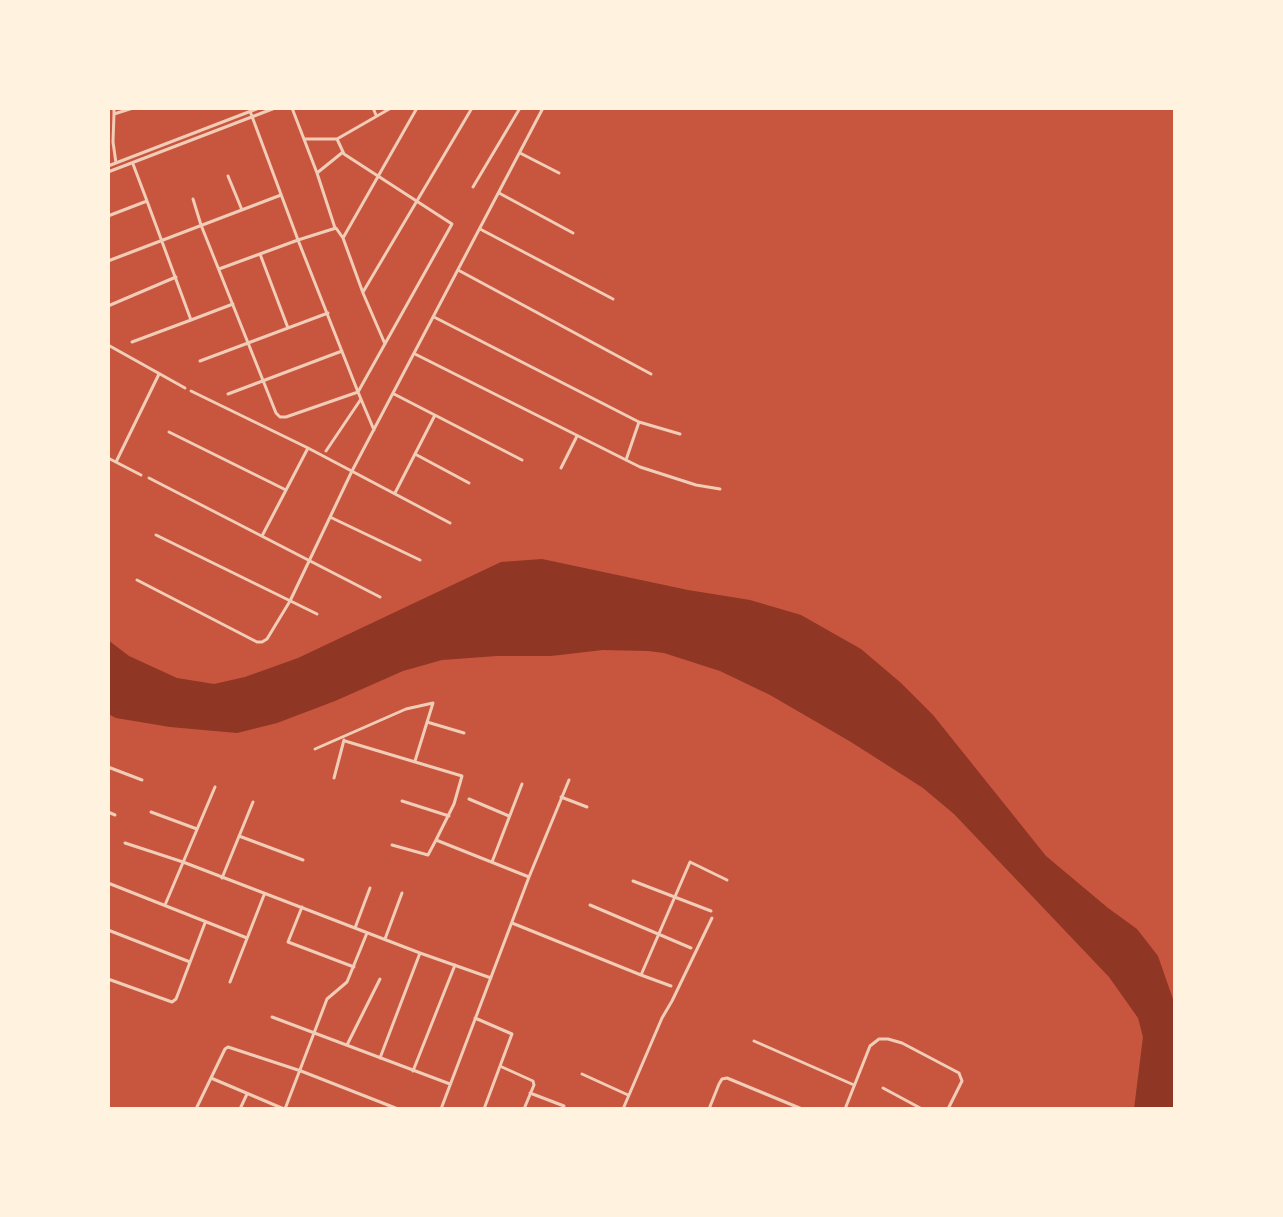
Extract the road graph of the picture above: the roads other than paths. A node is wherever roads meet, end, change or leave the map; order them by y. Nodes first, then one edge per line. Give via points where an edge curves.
1 (114, 108) edge
2 (133, 108) edge
3 (259, 108) edge
4 (275, 108) edge
5 (292, 108) edge
6 (373, 108) edge
7 (391, 108) edge
8 (417, 108) edge
9 (472, 108) edge
10 (520, 108) edge
11 (543, 108) edge
12 (250, 111) junction
13 (262, 113) junction
14 (114, 114) junction
15 (376, 115) junction
16 (252, 117) junction
17 (304, 139) junction
18 (337, 139) junction
19 (343, 152) junction
20 (520, 153) junction
21 (116, 163) junction
22 (133, 163) junction
23 (108, 166) edge
24 (108, 172) edge
25 (317, 173) junction
26 (559, 173) dead end
27 (228, 176) dead end
28 (378, 177) junction
29 (473, 187) dead end
30 (499, 193) junction
31 (281, 195) junction
32 (193, 199) dead end
33 (417, 200) junction
34 (147, 201) junction
35 (242, 210) junction
36 (108, 216) edge
37 (201, 225) junction
38 (336, 228) junction
39 (480, 229) junction
40 (573, 233) dead end
41 (343, 238) junction
42 (161, 240) junction
43 (298, 240) junction
44 (260, 254) junction
45 (108, 261) edge
46 (219, 269) junction
47 (458, 270) junction
48 (176, 277) junction
49 (363, 293) junction
50 (613, 299) dead end
51 (233, 304) junction
52 (108, 306) edge
53 (328, 313) junction
54 (434, 317) junction
55 (191, 320) junction
56 (288, 328) junction
57 (132, 342) dead end
58 (249, 342) junction
59 (385, 344) junction
60 (108, 345) edge
61 (342, 351) junction
62 (415, 354) junction
63 (200, 361) dead end
64 (159, 374) junction
65 (651, 374) dead end
66 (264, 381) junction
67 (185, 388) dead end
68 (191, 391) dead end
69 (358, 392) junction
70 (228, 394) dead end
71 (394, 394) junction
72 (361, 399) junction
73 (435, 415) junction
74 (639, 422) junction
75 (374, 430) junction
76 (169, 432) dead end
77 (680, 434) dead end
78 (577, 436) junction
79 (308, 448) junction
80 (326, 451) dead end
81 (415, 454) junction
82 (108, 458) edge
83 (522, 460) dead end
84 (626, 460) junction
85 (116, 462) junction
86 (561, 468) dead end
87 (352, 471) junction
88 (141, 475) dead end
89 (149, 478) dead end
90 (468, 483) dead end
91 (720, 489) dead end
92 (286, 490) junction
93 (395, 493) junction
94 (330, 517) junction
95 (450, 523) dead end
96 (156, 535) dead end
97 (262, 536) junction
98 (420, 560) dead end
99 (309, 561) junction
100 (137, 580) dead end
101 (380, 597) dead end
102 (290, 601) junction
103 (317, 614) dead end
104 (427, 722) junction
105 (464, 734) dead end
106 (343, 736) junction
107 (345, 741) junction
108 (315, 749) dead end
109 (415, 761) junction
110 (108, 767) edge
111 (334, 778) dead end
112 (142, 780) dead end
113 (569, 780) dead end
114 (522, 784) dead end
115 (215, 787) dead end
116 (561, 797) junction
117 (469, 799) dead end
118 (402, 801) dead end
119 (253, 802) dead end
120 (587, 807) dead end
121 (108, 812) edge
122 (151, 812) dead end
123 (115, 815) dead end
124 (449, 816) junction
125 (509, 816) junction
126 (197, 829) junction
127 (240, 836) junction
128 (436, 840) junction
129 (125, 843) dead end
130 (392, 845) dead end
131 (303, 860) dead end
132 (183, 862) junction
133 (492, 862) junction
134 (529, 877) junction
135 (222, 878) junction
136 (727, 880) dead end
137 (633, 881) dead end
138 (108, 883) edge
139 (370, 888) dead end
140 (402, 893) dead end
141 (264, 895) junction
142 (675, 897) junction
143 (165, 905) junction
144 (590, 905) dead end
145 (302, 907) junction
146 (711, 911) dead end
147 (712, 918) dead end
148 (205, 923) junction
149 (512, 923) junction
150 (355, 928) junction
151 (108, 930) edge
152 (367, 933) junction
153 (658, 935) junction
154 (248, 938) junction
155 (385, 939) junction
156 (691, 948) dead end
157 (420, 953) junction
158 (190, 962) junction
159 (455, 965) junction
160 (354, 967) junction
161 (641, 975) junction
162 (491, 978) junction
163 (108, 979) edge
164 (380, 979) dead end
165 (230, 982) dead end
166 (671, 986) dead end
167 (272, 1017) dead end
168 (475, 1018) junction
169 (315, 1033) junction
170 (754, 1041) dead end
171 (347, 1045) junction
172 (380, 1058) junction
173 (501, 1066) junction
174 (301, 1071) junction
175 (413, 1071) junction
176 (582, 1074) dead end
177 (211, 1078) junction
178 (450, 1084) junction
179 (854, 1085) junction
180 (883, 1088) dead end
181 (530, 1093) junction
182 (248, 1094) junction
183 (628, 1095) junction
184 (564, 1106) dead end
185 (196, 1109) edge
186 (240, 1109) edge
187 (285, 1109) edge
188 (398, 1109) edge
189 (441, 1109) edge
190 (484, 1109) edge
191 (524, 1109) edge
192 (623, 1109) edge
193 (709, 1109) edge
194 (802, 1109) edge
195 (845, 1109) edge
196 (922, 1109) edge
197 (948, 1109) edge

1 - 14 street
2 - 14 street
3 - 12 street
3 - 13 street
4 - 13 street
5 - 17 street
6 - 15 street
7 - 15 street
8 - 28 street
9 - 33 street
10 - 29 street
11 - 20 street
12 - 16 street
12 - 21 street
13 - 16 street
14 - 21 street
15 - 18 street
16 - 22 street
16 - 31 street
17 - 18 street
17 - 25 street
18 - 19 street
19 - 25 street
19 - 28 street
20 - 26 street
20 - 30 street
21 - 23 street
22 - 24 street
22 - 34 street
25 - 38 street
27 - 35 street
28 - 33 street
28 - 41 street
30 - 39 street
30 - 40 street
31 - 35 street
31 - 43 street
32 - 37 street
33 - 49 street
33 - 59 street via 452,224
34 - 36 street
34 - 42 street
35 - 37 street
37 - 42 street
37 - 46 street
38 - 41 street
38 - 43 street
39 - 47 street
39 - 50 street
41 - 49 street
42 - 45 street
42 - 48 street
43 - 44 street
43 - 53 street
44 - 46 street
44 - 56 street
46 - 51 street
47 - 54 street
47 - 65 street
48 - 52 street
48 - 55 street
49 - 59 street
51 - 55 street
51 - 58 street
53 - 56 street
53 - 61 street
54 - 62 street
54 - 74 street
55 - 57 street
56 - 58 street
58 - 63 street
58 - 66 street
59 - 69 street
60 - 64 street
61 - 66 street
61 - 69 street
62 - 71 street
62 - 78 street
64 - 67 street
64 - 85 street
66 - 69 street via 280,417
66 - 70 street
68 - 79 street
69 - 72 street
71 - 73 street
71 - 75 street
72 - 75 street
72 - 80 street
73 - 81 street
73 - 83 street
74 - 77 street
74 - 84 street
75 - 87 street
76 - 92 street
78 - 84 street
78 - 86 street
79 - 87 street
79 - 92 street
81 - 90 street
81 - 93 street
82 - 85 street
84 - 91 street via 696,485
85 - 88 street
87 - 93 street
87 - 94 street
89 - 97 street
92 - 97 street
93 - 95 street
94 - 98 street
94 - 99 street
96 - 102 street
97 - 99 street
99 - 101 street
99 - 102 street
100 - 102 street via 257,642 267,639
102 - 103 street
104 - 105 street
104 - 106 street via 433,703 406,709
104 - 109 street
106 - 107 street
106 - 108 street
107 - 109 street
107 - 111 street
109 - 124 street via 462,776
110 - 112 street
113 - 116 street
114 - 125 street
115 - 126 street
116 - 120 street
116 - 134 street
117 - 125 street
118 - 124 street
119 - 127 street
121 - 123 street
122 - 126 street
124 - 128 street
125 - 133 street
126 - 132 street
127 - 131 street
127 - 135 street
128 - 130 street via 428,855
128 - 133 street
129 - 132 street
132 - 135 street
132 - 143 street
133 - 134 street
134 - 149 street
135 - 141 street
136 - 142 street via 690,862
137 - 142 street
138 - 143 street
139 - 150 street
140 - 155 street
141 - 145 street
141 - 154 street
142 - 146 street
142 - 153 street
143 - 148 street
144 - 153 street
145 - 150 street
145 - 160 street via 288,942
147 - 183 street
148 - 154 street
148 - 158 street
149 - 161 street
149 - 162 street
150 - 152 street
151 - 158 street
152 - 155 street
152 - 160 street
153 - 156 street
153 - 161 street
154 - 165 street
155 - 157 street
157 - 159 street
157 - 172 street
158 - 163 street via 176,999 171,1002
159 - 162 street
159 - 175 street
160 - 169 street via 347,982 327,999
161 - 166 street
162 - 168 street
164 - 171 street
167 - 169 street
168 - 173 street via 512,1034
168 - 178 street
169 - 171 street
169 - 174 street
170 - 179 street
171 - 172 street
172 - 175 street
173 - 181 street via 533,1081
173 - 190 street
174 - 177 street via 228,1047
174 - 187 street
174 - 188 street
175 - 178 street
176 - 183 street
177 - 182 street
177 - 185 street
178 - 189 street
179 - 195 street
179 - 197 street via 870,1047 888,1039 959,1073 962,1081
180 - 196 street
181 - 184 street
181 - 191 street
182 - 186 street
182 - 187 street
183 - 192 street
193 - 194 street via 719,1084 727,1078

